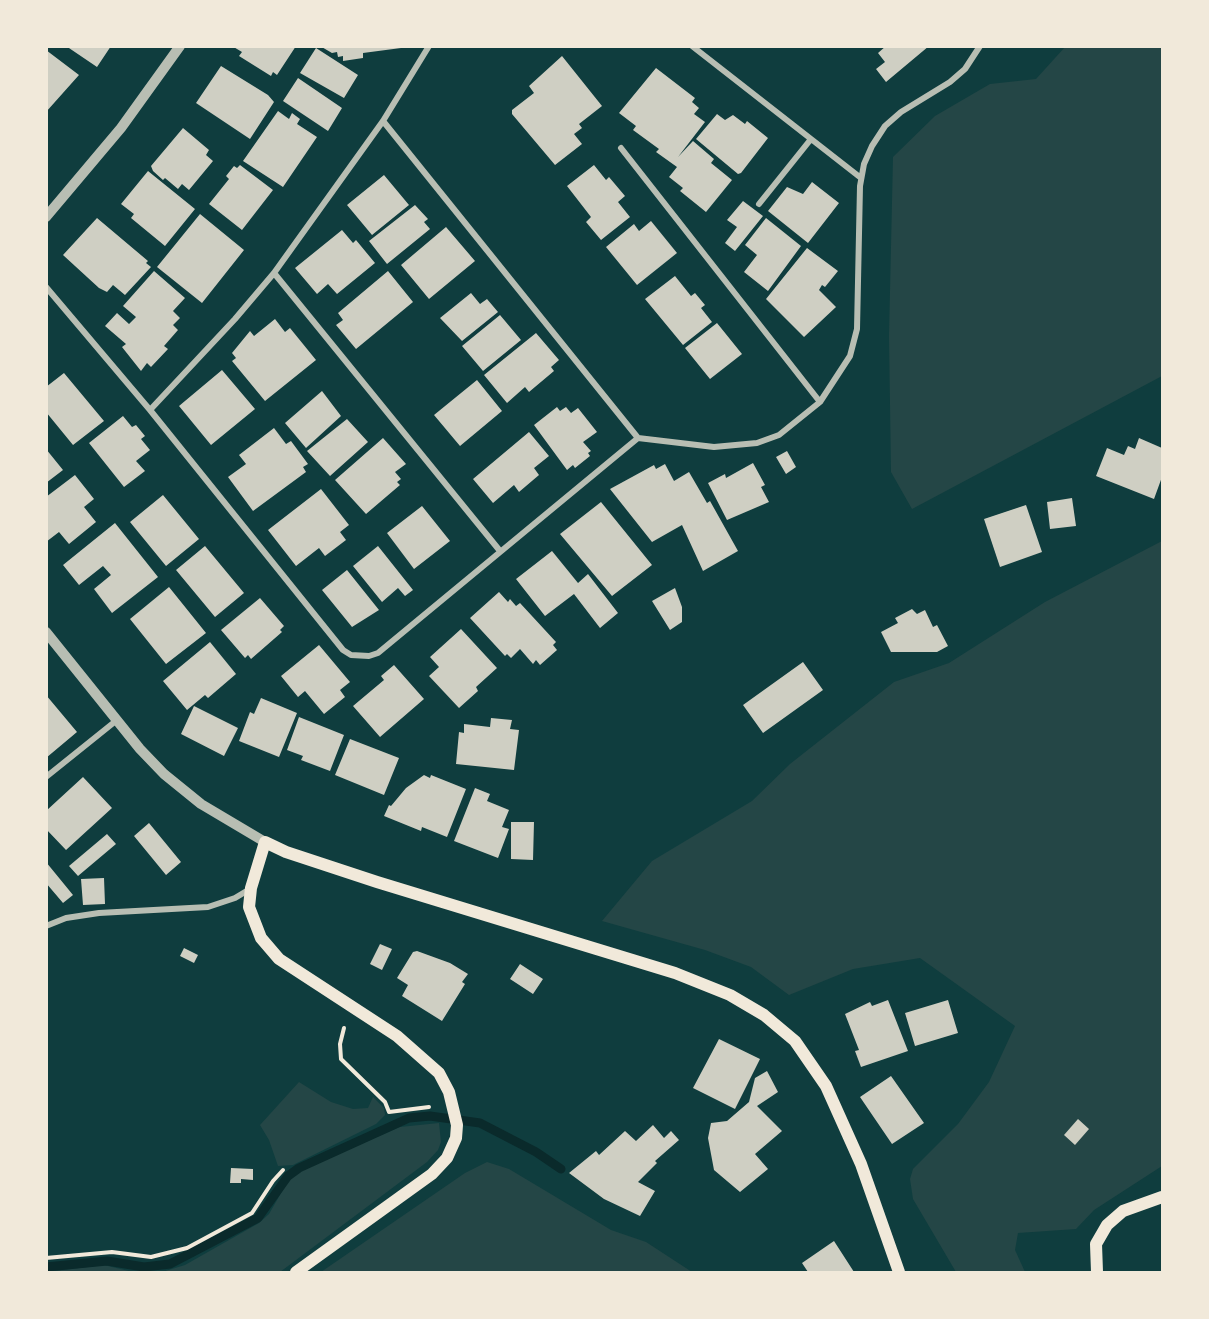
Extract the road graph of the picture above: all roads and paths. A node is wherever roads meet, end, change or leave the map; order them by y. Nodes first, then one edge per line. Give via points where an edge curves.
1 (180, 46) edge
2 (429, 46) edge
3 (692, 46) edge
4 (980, 46) edge
5 (383, 121) junction
6 (810, 139) junction
7 (621, 148) dead end
8 (861, 178) junction
9 (759, 204) dead end
10 (46, 217) edge
11 (274, 273) junction
12 (46, 287) edge
13 (820, 402) junction
14 (150, 410) junction
15 (638, 438) junction
16 (500, 551) junction
17 (46, 632) edge
18 (117, 720) junction
19 (46, 777) edge
20 (264, 842) junction
21 (251, 888) junction
22 (46, 926) edge
23 (348, 1017) dead end
24 (454, 1107) junction
25 (283, 1170) dead end
26 (1162, 1197) edge
27 (46, 1258) edge
28 (296, 1272) edge
29 (899, 1272) edge
30 (1097, 1272) edge

1 - 10 street via 121,128
2 - 5 street
3 - 6 street
4 - 8 street via 970,63 950,82 885,126 872,146
5 - 11 street
5 - 15 street
6 - 8 street
6 - 9 street
7 - 13 street
8 - 13 street via 857,329 850,356
11 - 14 street
11 - 16 street
12 - 14 street
13 - 15 street via 779,435 757,443 714,447
14 - 16 street via 351,656 361,658 378,653
15 - 16 street
17 - 18 street
18 - 19 street
18 - 20 street via 182,790
20 - 21 main road
20 - 29 main road via 377,882 675,973 721,990 764,1015 795,1041 826,1086 861,1164
21 - 22 street via 208,907 99,913 66,918
21 - 24 main road via 249,907 253,923 269,950 419,1054 439,1073
23 - 24 path via 340,1044 341,1059 385,1102 389,1112
24 - 28 main road via 456,1138 447,1158 432,1174
25 - 27 path via 252,1213 187,1248 151,1257 112,1251
26 - 30 main road via 1123,1211 1107,1225 1096,1244

